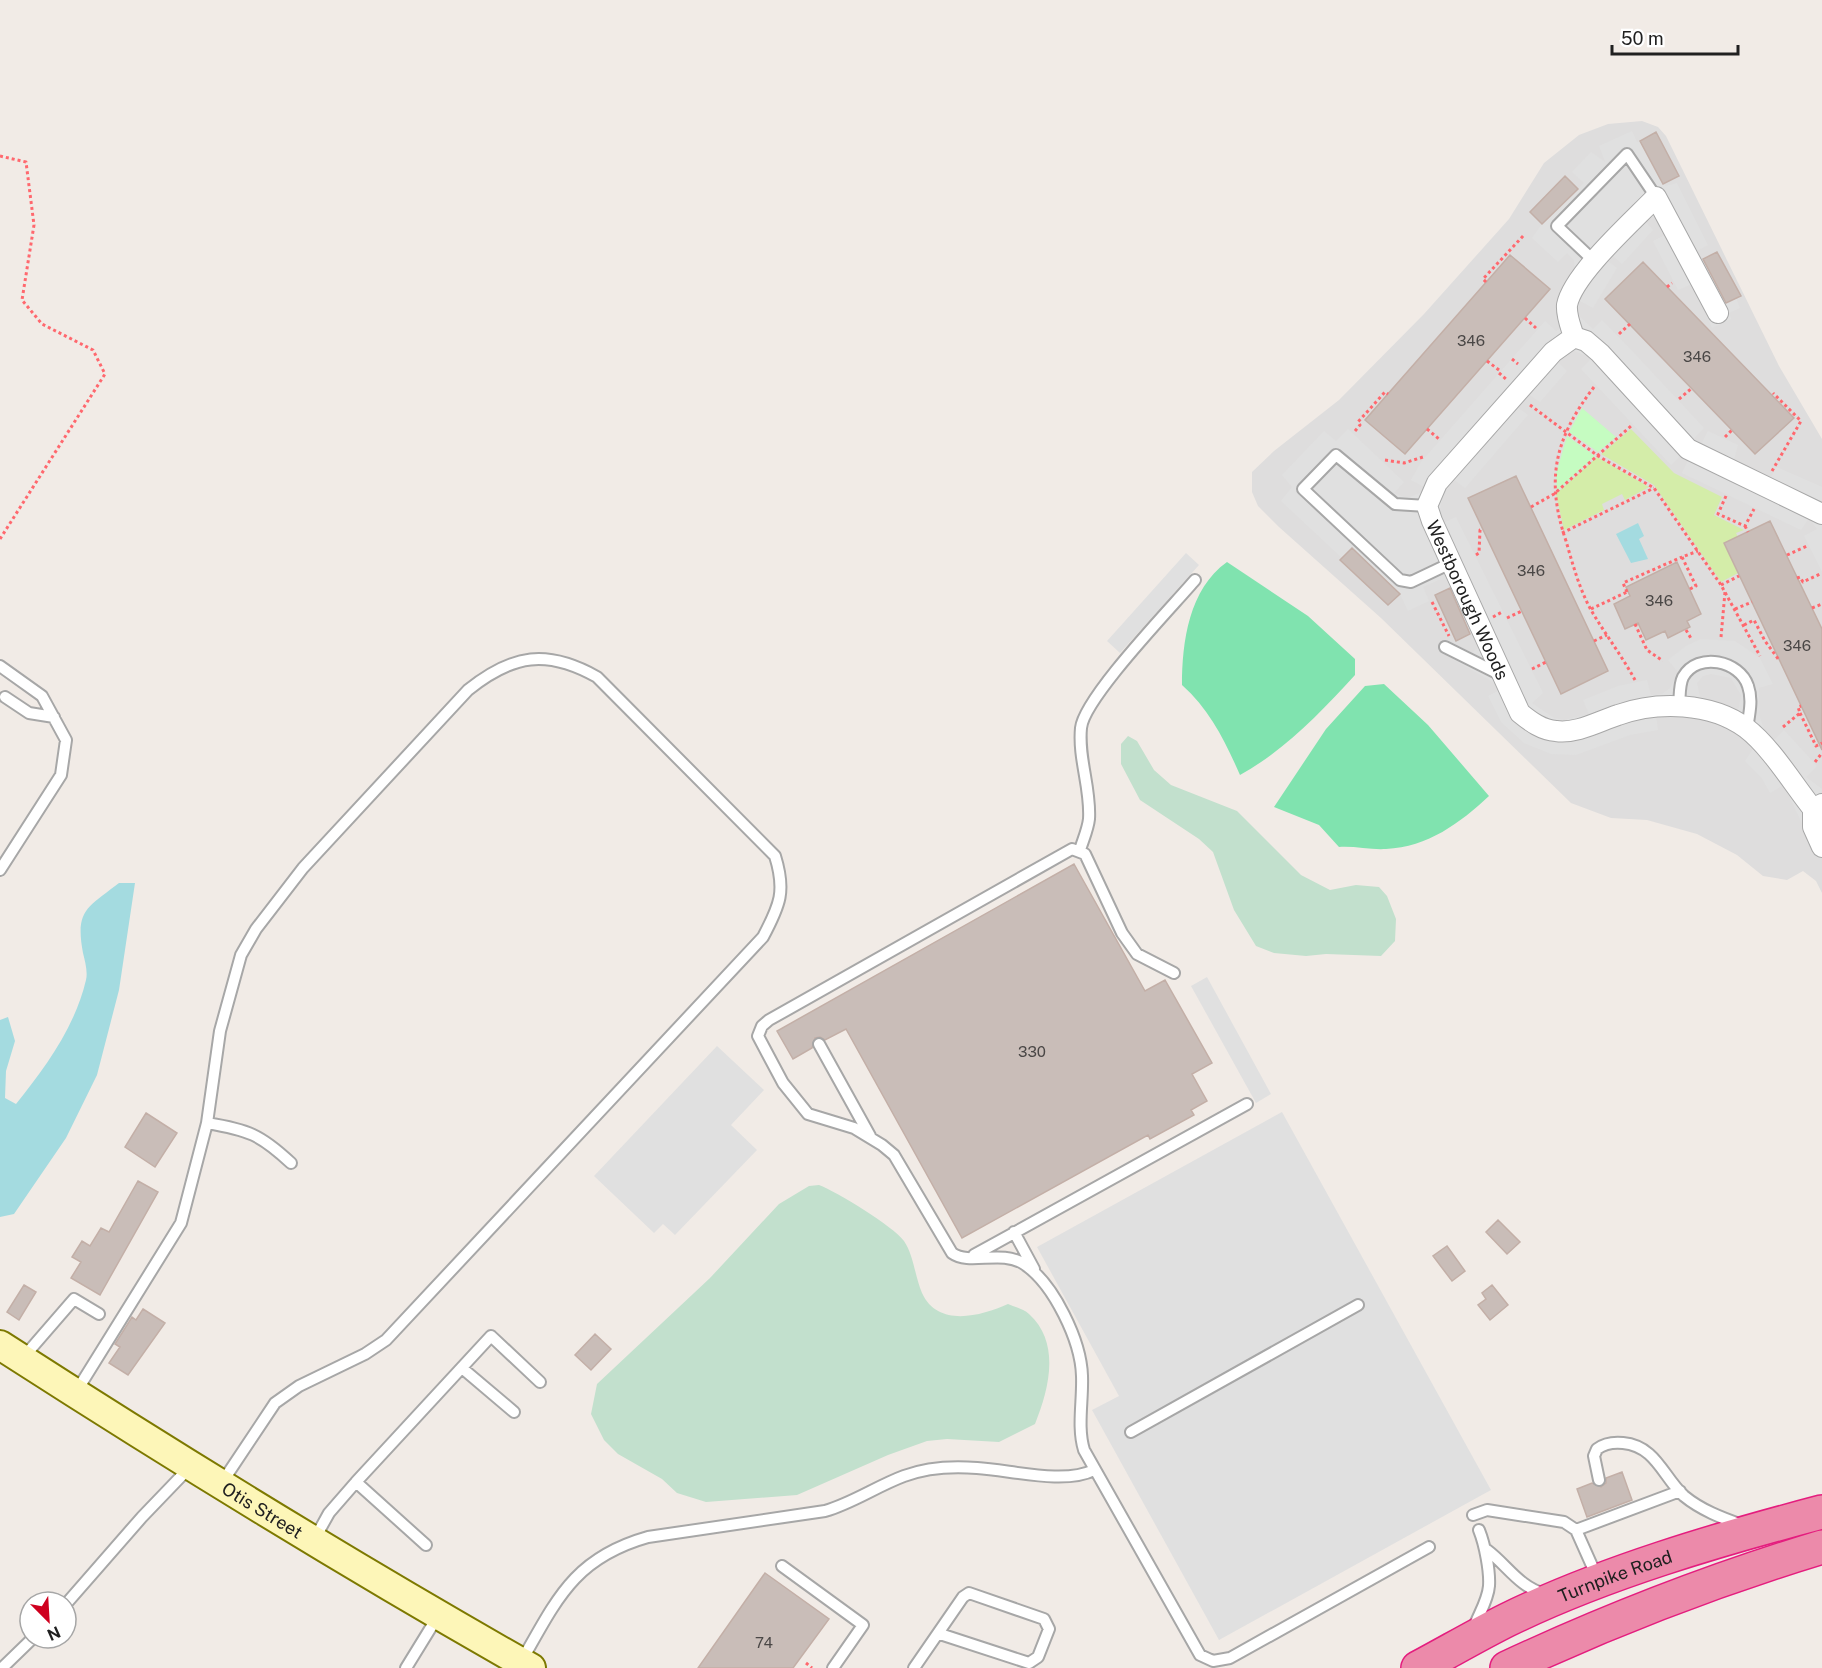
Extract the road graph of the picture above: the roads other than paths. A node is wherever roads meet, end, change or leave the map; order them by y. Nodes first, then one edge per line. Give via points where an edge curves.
1 (1656, 197) junction
2 (1594, 261) junction
3 (1718, 313) dead end
4 (1574, 337) junction
5 (1427, 506) junction
6 (1822, 514) edge
7 (1451, 563) junction
8 (1195, 580) dead end
9 (1445, 647) road end
10 (0, 666) edge
11 (1504, 677) junction
12 (5, 697) dead end
13 (1679, 705) junction
14 (54, 717) junction
15 (1747, 729) junction
16 (1819, 809) edge
17 (1822, 847) edge
18 (1080, 850) junction
19 (0, 870) edge
20 (1174, 973) dead end
21 (819, 1044) dead end
22 (1247, 1104) dead end
23 (207, 1123) junction
24 (870, 1137) junction
25 (291, 1163) dead end
26 (1014, 1232) junction
27 (968, 1258) junction
28 (1039, 1277) junction
29 (1358, 1305) dead end
30 (99, 1314) dead end
31 (11, 1352) edge
32 (462, 1368) junction
33 (540, 1382) dead end
34 (75, 1393) junction
35 (514, 1412) dead end
36 (1131, 1432) dead end
37 (192, 1466) junction
38 (1095, 1470) junction
39 (1599, 1480) dead end
40 (356, 1482) junction
41 (221, 1484) junction
42 (1680, 1491) junction
43 (1822, 1512) edge
44 (1473, 1515) dead end
45 (1754, 1529) junction
46 (1479, 1530) dead end
47 (1576, 1530) junction
48 (314, 1540) junction
49 (426, 1545) dead end
50 (1822, 1546) edge
51 (1429, 1547) dead end
52 (1487, 1550) junction
53 (782, 1566) dead end
54 (1599, 1583) junction
55 (78, 1590) edge
56 (1564, 1596) junction
57 (438, 1616) junction
58 (940, 1634) junction
59 (1469, 1641) junction
60 (1563, 1642) junction
61 (21, 1650) edge
62 (526, 1665) edge
63 (2, 1668) edge
64 (406, 1668) edge
65 (834, 1668) edge
66 (914, 1668) edge
67 (1419, 1668) edge
68 (1507, 1668) edge
69 (1528, 1668) edge

1 - 2 street
1 - 2 lane via 1627,154 1557,226
1 - 3 street
2 - 4 street via 1568,300
4 - 5 street, Westborough Woods via 1553,352 1437,483
4 - 6 street via 1600,353 1688,449
5 - 7 street, Westborough Woods
5 - 7 lane via 1395,504 1336,455 1303,489 1400,580 1411,582
7 - 11 street, Westborough Woods
8 - 18 lane via 1103,687 1082,720 1081,759 1089,819
9 - 11 lane
10 - 14 lane via 42,696
11 - 13 street, Westborough Woods via 1520,713 1557,732 1576,730 1634,710
12 - 14 lane via 28,713
13 - 15 street via 1721,716
13 - 15 lane via 1683,678 1689,671 1723,662 1743,676 1748,687
14 - 19 lane via 66,740 61,775
15 - 16 street
16 - 17 street via 1813,827
18 - 20 lane via 1086,855 1122,933 1137,954
18 - 24 lane via 1069,850 762,1026 758,1036 763,1047 783,1083 808,1114
21 - 24 lane
22 - 26 lane
23 - 25 lane via 247,1130 271,1143
23 - 34 lane via 181,1223
23 - 41 lane via 220,1031 241,955 256,928 303,868 468,690 506,665 533,658 554,659 574,664 597,678 775,856 783,881 778,909 763,937 386,1340 275,1403
24 - 27 lane via 894,1155 907,1173 952,1253
26 - 27 lane
26 - 28 lane
27 - 28 lane via 1008,1258 1019,1261
28 - 38 lane via 1066,1319 1079,1351 1082,1443
29 - 36 lane
30 - 31 lane via 74,1299
31 - 34 main road, Otis Street
32 - 33 lane via 491,1336
32 - 35 lane
32 - 40 lane
34 - 37 main road, Otis Street
37 - 41 main road, Otis Street
37 - 55 lane via 141,1517
38 - 51 lane via 1193,1647 1213,1661 1230,1658
38 - 62 lane via 1078,1477 930,1468 825,1511 648,1537 620,1545 595,1559 575,1577
39 - 42 lane via 1594,1456 1597,1449 1614,1442 1634,1444 1662,1466
40 - 48 lane via 329,1513
40 - 49 lane
41 - 48 main road, Otis Street
42 - 45 lane via 1717,1516
42 - 47 lane via 1612,1512
43 - 45 highway, Turnpike Road
44 - 47 lane via 1487,1510 1522,1514 1564,1522
45 - 54 highway, Turnpike Road
46 - 52 lane
47 - 54 lane
48 - 57 main road, Otis Street
50 - 60 highway, Turnpike Road via 1701,1585
52 - 56 lane via 1515,1578 1535,1591
52 - 59 lane via 1489,1586
53 - 65 lane via 864,1625
54 - 56 highway, Turnpike Road
56 - 59 highway, Turnpike Road
57 - 62 main road, Otis Street
57 - 64 lane
58 - 58 lane via 1029,1663 1038,1657 1049,1629 1044,1619 969,1593
58 - 66 lane
59 - 67 highway, Turnpike Road
60 - 68 highway, Turnpike Road
60 - 69 lane
61 - 63 lane

